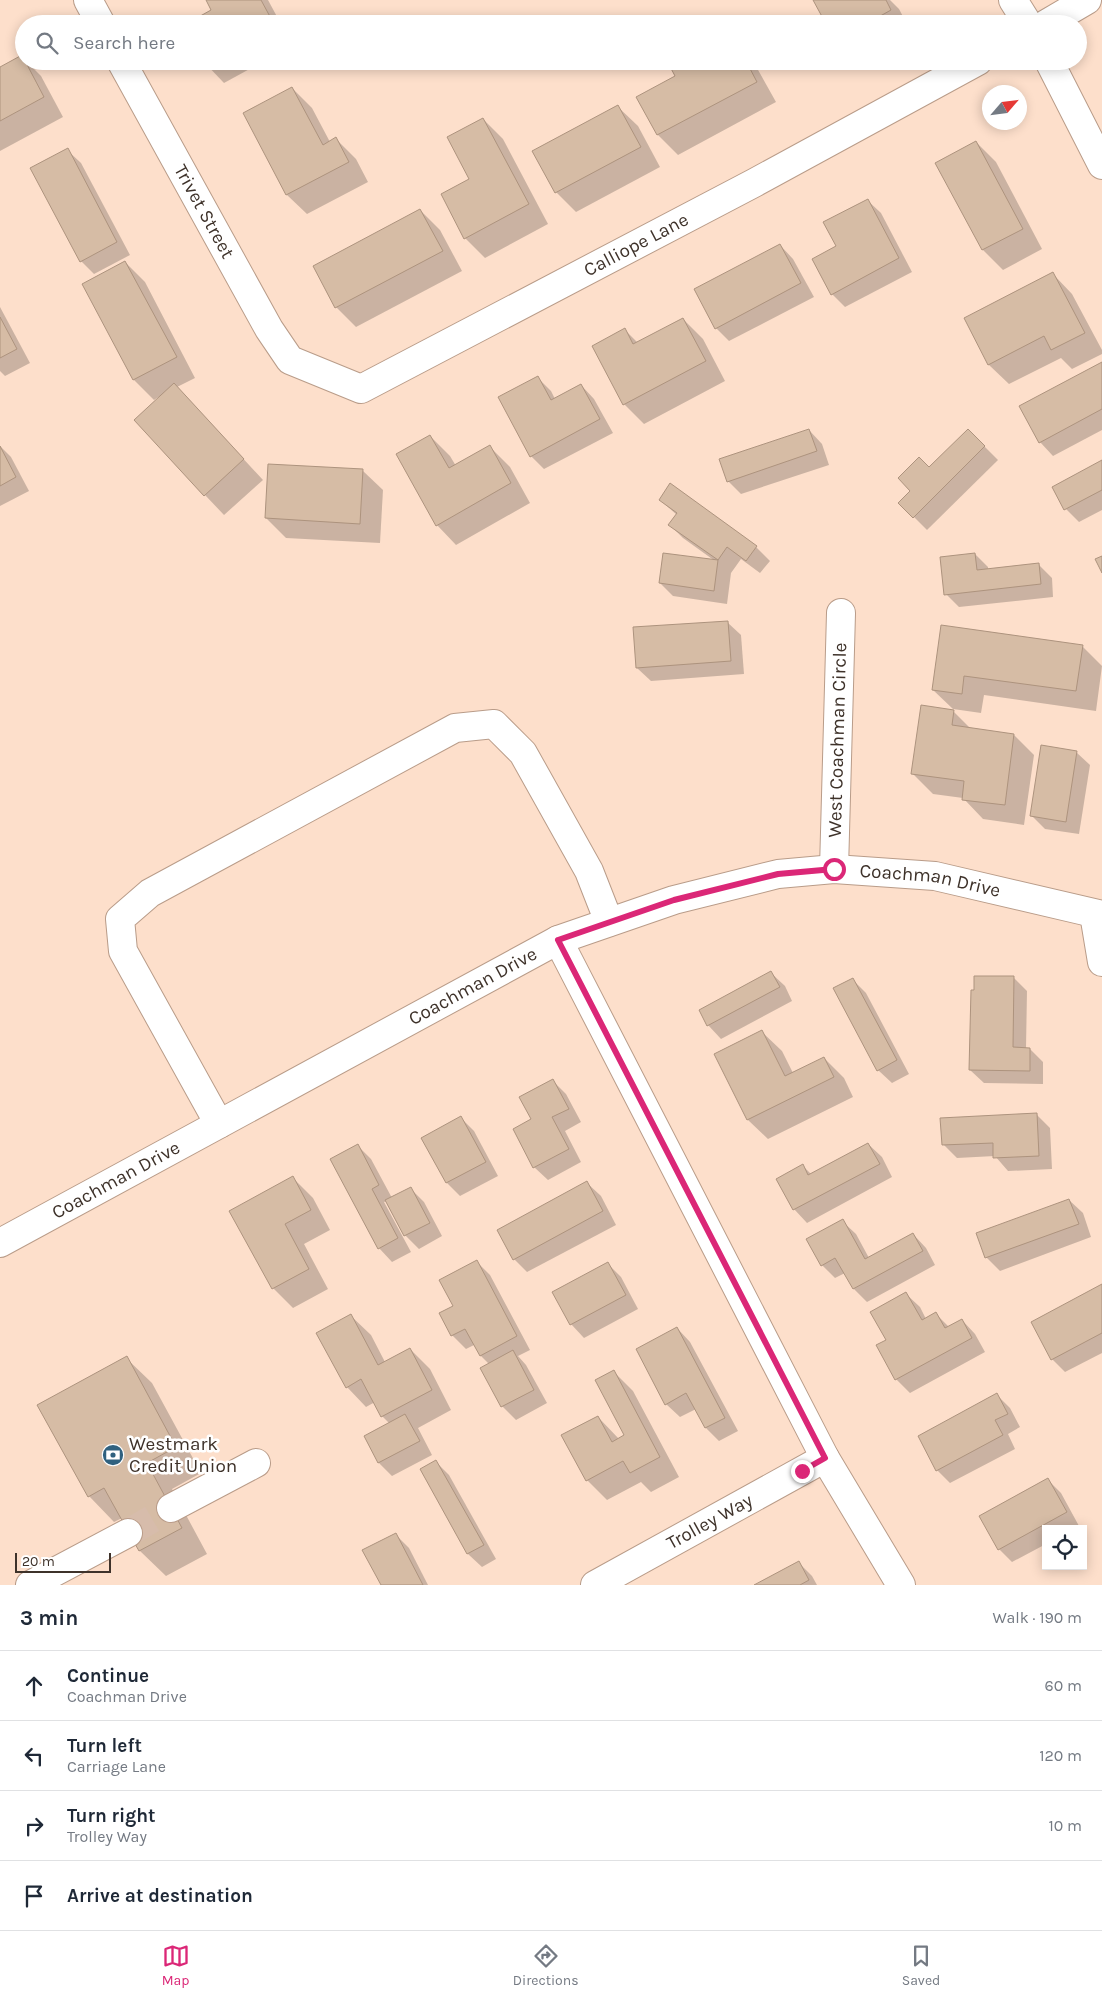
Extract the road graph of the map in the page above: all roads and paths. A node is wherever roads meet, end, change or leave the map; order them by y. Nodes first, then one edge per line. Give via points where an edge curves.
1 (88, 0) edge
2 (1013, 0) edge
3 (1087, 0) edge
4 (96, 15) edge
5 (1022, 15) edge
6 (1061, 15) edge
7 (126, 70) edge
8 (961, 70) edge
9 (1054, 70) edge
10 (1102, 165) edge
11 (290, 360) joint
12 (841, 613) dead end
13 (834, 869) junction
14 (1098, 914) edge
15 (609, 922) junction
16 (558, 940) junction
17 (1102, 962) edge
18 (219, 1124) junction
19 (0, 1243) edge
20 (825, 1458) junction
21 (256, 1463) dead end
22 (171, 1508) tunnel mouth
23 (128, 1532) tunnel mouth
24 (30, 1585) edge
25 (595, 1585) edge
26 (901, 1585) edge

1 - 4 street
2 - 5 street
3 - 6 street
7 - 11 street, Trivet Street via 269,329
8 - 11 street, Calliope Lane via 361,389
9 - 10 street
12 - 13 street, West Coachman Circle
13 - 14 street, Coachman Drive via 935,876
13 - 15 street, Coachman Drive via 778,874 674,900
14 - 17 street
15 - 16 street, Coachman Drive
15 - 18 street via 589,871 523,753 494,724 455,728 150,893 120,919 123,951
16 - 18 street, Coachman Drive
16 - 20 street
18 - 19 street, Coachman Drive
20 - 25 street, Trolley Way
20 - 26 street
21 - 22 street
23 - 24 street

